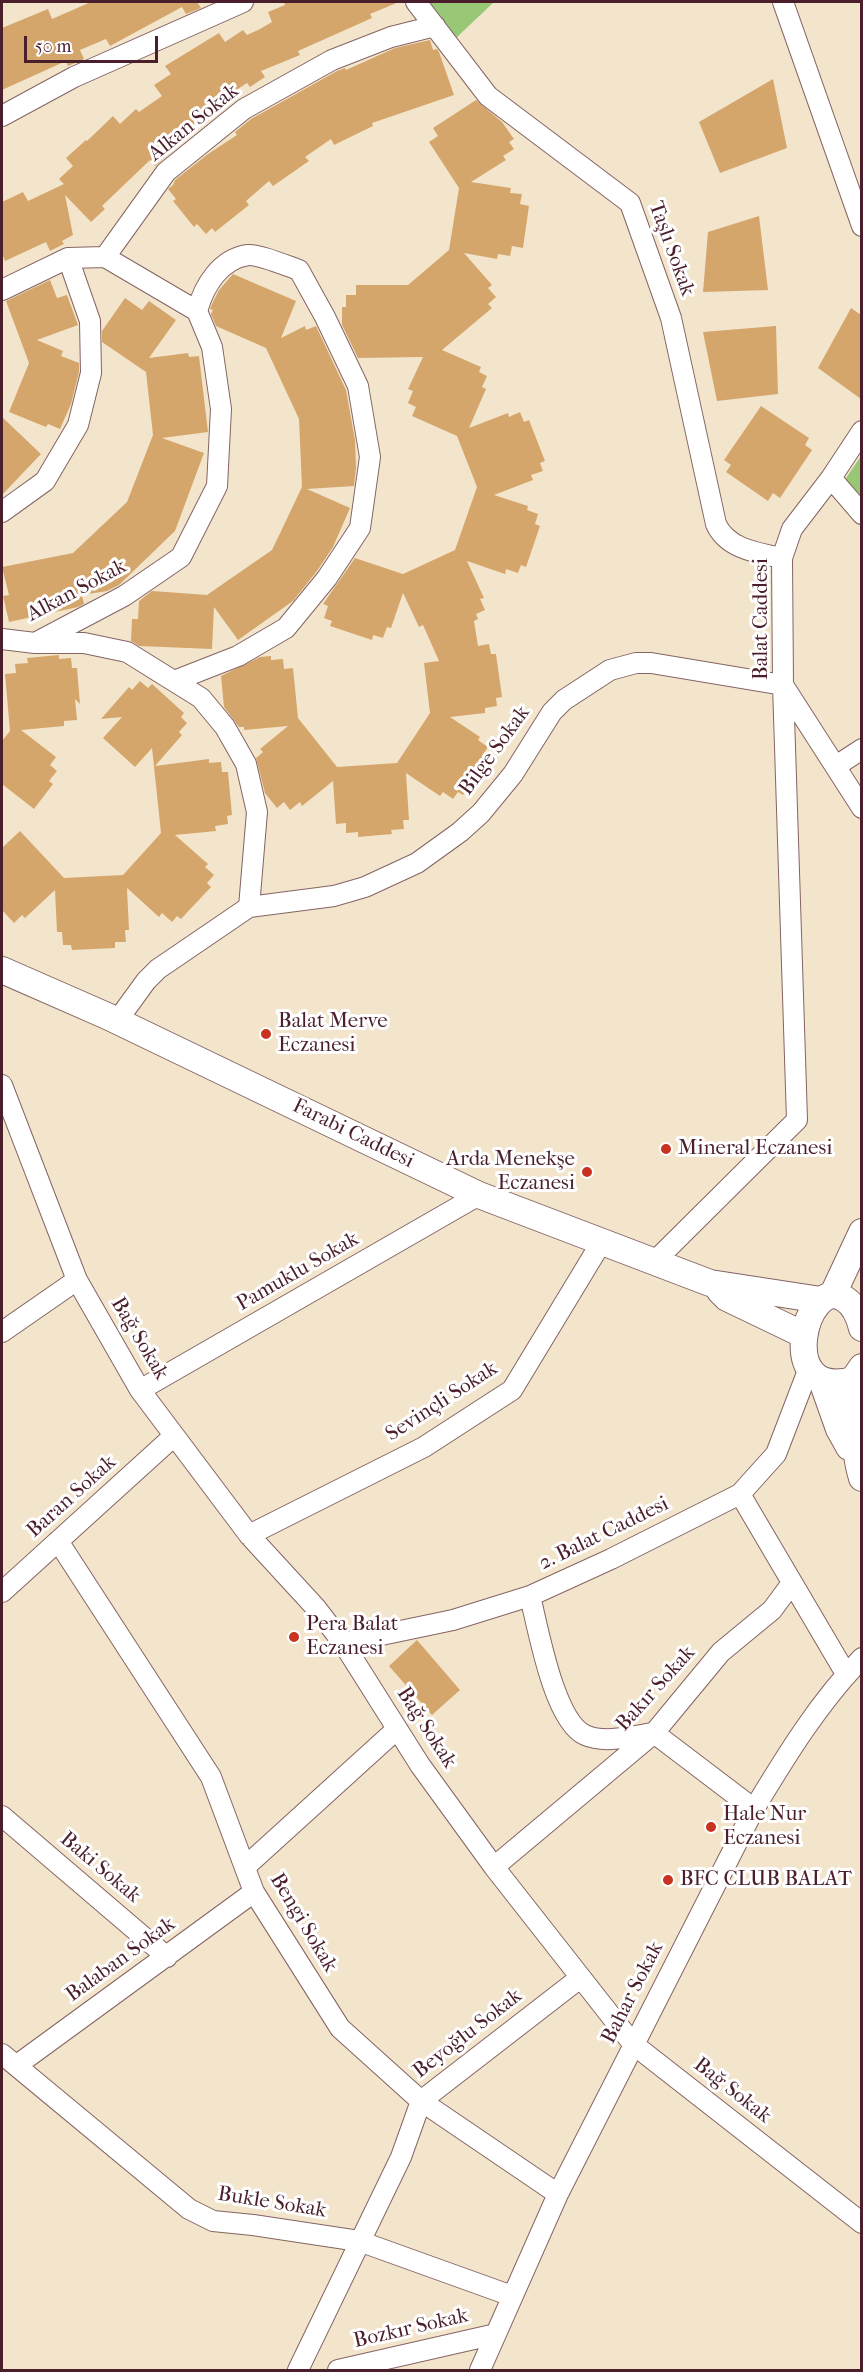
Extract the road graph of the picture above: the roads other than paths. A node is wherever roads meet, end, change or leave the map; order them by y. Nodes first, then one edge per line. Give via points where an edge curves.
1 (243, 2) edge
2 (416, 2) edge
3 (783, 2) edge
4 (435, 26) junction
5 (2, 116) edge
6 (861, 226) edge
7 (105, 257) junction
8 (68, 258) junction
9 (2, 290) edge
10 (197, 311) junction
11 (861, 431) edge
12 (831, 478) junction
13 (2, 512) edge
14 (861, 514) edge
15 (782, 558) junction
16 (2, 639) edge
17 (35, 643) junction
18 (174, 681) junction
19 (783, 686) junction
20 (861, 749) edge
21 (836, 766) junction
22 (861, 808) edge
23 (249, 907) junction
24 (2, 970) edge
25 (117, 1021) junction
26 (3, 1091) edge
27 (479, 1195) junction
28 (861, 1232) edge
29 (601, 1243) junction
30 (653, 1263) junction
31 (77, 1281) junction
32 (710, 1283) junction
33 (827, 1297) junction
34 (861, 1320) edge
35 (2, 1332) edge
36 (804, 1335) junction
37 (816, 1375) junction
38 (857, 1375) edge
39 (140, 1390) junction
40 (174, 1436) junction
41 (859, 1469) edge
42 (740, 1494) junction
43 (249, 1535) junction
44 (58, 1541) junction
45 (792, 1583) junction
46 (2, 1592) edge
47 (530, 1596) junction
48 (343, 1643) junction
49 (861, 1658) edge
50 (846, 1674) junction
51 (398, 1729) junction
52 (654, 1733) junction
53 (754, 1809) junction
54 (2, 1816) edge
55 (245, 1867) junction
56 (494, 1867) junction
57 (254, 1892) junction
58 (167, 1957) junction
59 (580, 1978) junction
60 (633, 2044) junction
61 (9, 2060) edge
62 (421, 2101) junction
63 (558, 2194) junction
64 (861, 2223) edge
65 (359, 2241) junction
66 (512, 2296) junction
67 (496, 2334) junction
68 (298, 2370) edge
69 (338, 2370) edge
70 (480, 2370) edge

1 - 5 street via 74,77
2 - 4 street, Taşlı Sokak
3 - 6 street
4 - 7 street, Alkan Sokak via 332,60 244,109 166,172
4 - 15 street, Taşlı Sokak via 488,96 630,203 671,318 716,524 734,545
7 - 8 street
7 - 10 street
8 - 9 street
8 - 13 street via 90,321 91,373 78,425 45,481
10 - 17 street, Alkan Sokak via 212,347 221,409 217,486 181,557 124,596
10 - 18 street via 203,290 224,265 250,255 298,270 358,386 370,457 360,528 327,578 286,628 238,656
11 - 12 street, Balat Caddesi
12 - 14 street
12 - 15 street, Balat Caddesi via 792,529
15 - 19 street, Balat Caddesi
16 - 17 street, Alkan Sokak
17 - 18 street via 84,643 127,652
18 - 23 street via 201,698 225,727 246,764 257,812
19 - 21 street, Balat Caddesi
19 - 23 street, Bilge Sokak via 651,663 610,670 557,705 500,791 439,848 364,887 310,901
19 - 30 street via 797,1120
20 - 21 street
21 - 22 street, Balat Caddesi
23 - 25 street, Bilge Sokak via 158,969
24 - 25 main road, Farabi Caddesi
25 - 27 main road, Farabi Caddesi
26 - 31 street, Bağ Sokak
27 - 29 main road, Farabi Caddesi
27 - 39 street, Pamuklu Sokak
28 - 33 main road
29 - 30 main road, Farabi Caddesi
29 - 43 street, Sevinçli Sokak via 512,1390 424,1447
30 - 32 main road, Farabi Caddesi
31 - 35 street
31 - 39 street, Bağ Sokak
32 - 33 main road
32 - 36 main road via 727,1298
33 - 34 main road via 840,1296 851,1303
33 - 36 main road via 814,1308
36 - 37 main road via 804,1351
37 - 38 main road via 838,1384
37 - 41 main road
37 - 42 street, 2. Balat Caddesi via 776,1454
38 - 41 main road via 852,1424
39 - 40 street, Bağ Sokak
40 - 43 street, Bağ Sokak
40 - 44 street, Baran Sokak
42 - 45 street
42 - 47 street, 2. Balat Caddesi
43 - 48 street, Bağ Sokak
44 - 46 street, Baran Sokak
44 - 55 street, Bengi Sokak via 211,1777
45 - 50 street
45 - 52 street, Bakır Sokak via 772,1610 721,1652
47 - 48 street, 2. Balat Caddesi via 453,1620
47 - 52 street via 561,1710 584,1735 607,1739
48 - 51 street, Bağ Sokak
49 - 50 street, Bahar Sokak
50 - 53 street, Bahar Sokak via 788,1753
51 - 55 street
51 - 56 street, Bağ Sokak
52 - 53 street
52 - 56 street, Bakır Sokak
53 - 60 street, Bahar Sokak
54 - 58 street, Baki Sokak
55 - 57 street, Bengi Sokak
56 - 59 street, Bağ Sokak
57 - 58 street, Balaban Sokak
57 - 62 street, Bengi Sokak via 340,2028
58 - 61 street, Balaban Sokak
59 - 60 street, Bağ Sokak
59 - 62 street, Beyoğlu Sokak
60 - 63 street, Bahar Sokak
60 - 64 street, Bağ Sokak
61 - 65 street, Bukle Sokak via 189,2209 213,2221
62 - 63 street, Bengi Sokak
62 - 65 street, Beyoğlu Sokak via 401,2157
63 - 66 street, Bahar Sokak
65 - 66 street, Bukle Sokak
65 - 68 street, Beyoğlu Sokak
66 - 67 street, Bahar Sokak
67 - 69 street, Bozkır Sokak
67 - 70 street, Bahar Sokak

